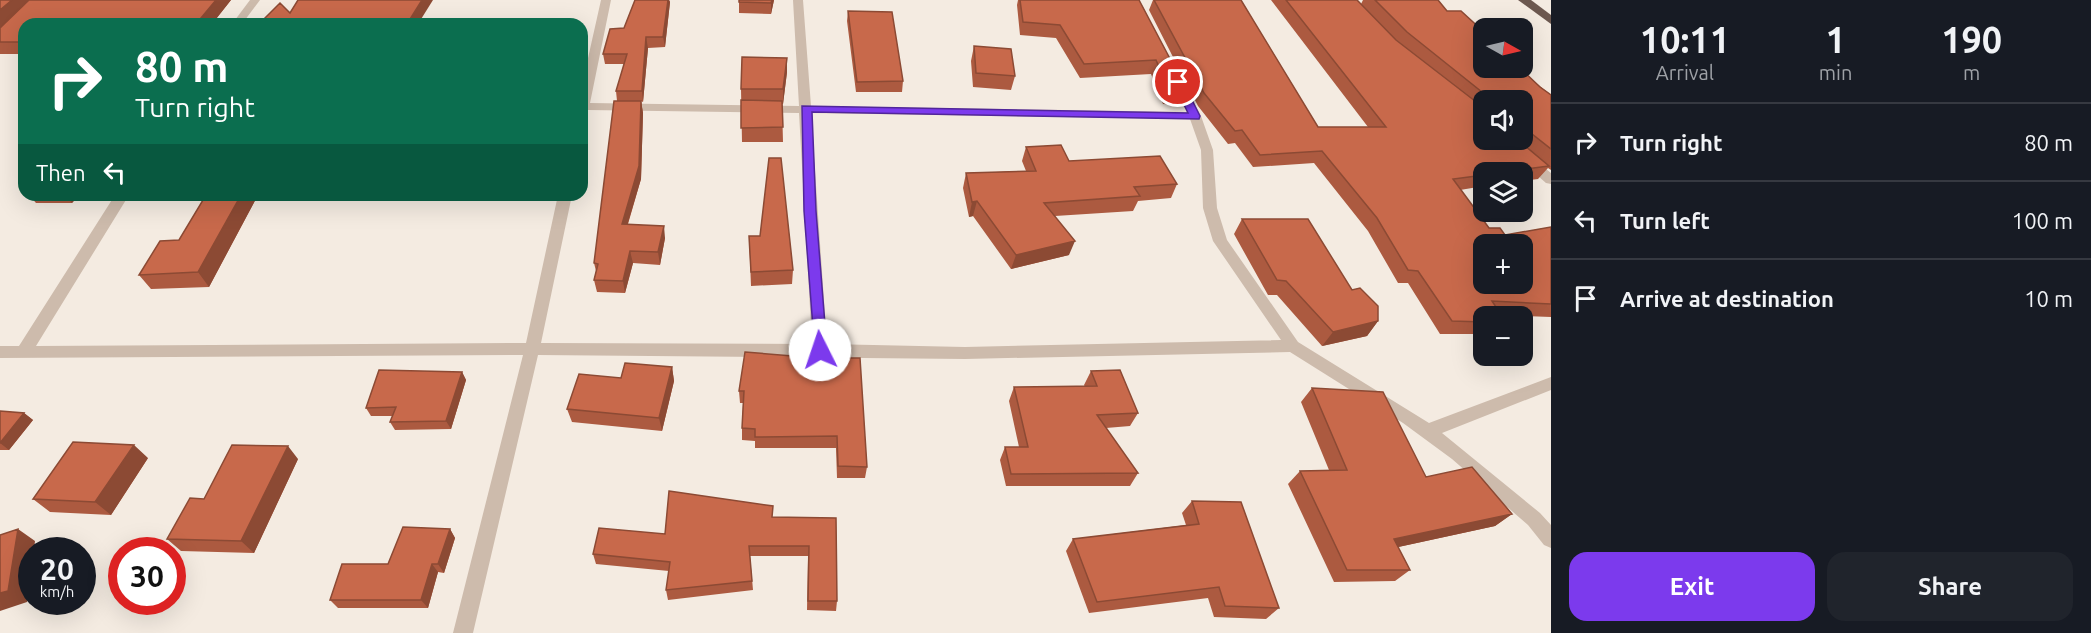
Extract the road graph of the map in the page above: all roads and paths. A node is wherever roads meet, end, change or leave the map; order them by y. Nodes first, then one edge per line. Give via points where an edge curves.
1 (255, 0) edge
2 (606, 0) edge
3 (798, 0) edge
4 (1524, 0) edge
5 (242, 18) edge
6 (1551, 21) edge
7 (1168, 61) edge
8 (588, 85) edge
9 (588, 109) edge
10 (806, 109) junction
11 (1195, 116) junction
12 (1515, 150) edge
13 (1551, 180) edge
14 (118, 201) edge
15 (563, 201) edge
16 (1293, 346) junction
17 (532, 349) junction
18 (25, 350) junction
19 (820, 350) junction
20 (0, 352) edge
21 (1551, 383) edge
22 (1427, 431) junction
23 (1551, 539) edge
24 (463, 633) edge

1 - 5 street
2 - 8 street
3 - 10 street
4 - 6 highway
7 - 11 street
9 - 10 street
10 - 11 street
10 - 19 street
11 - 16 street via 1207,150 1210,208 1220,241
12 - 13 street
14 - 18 street
15 - 17 street
16 - 19 street via 965,353
16 - 22 street
17 - 18 street
17 - 19 street
17 - 24 street
18 - 20 street
21 - 22 street
22 - 23 street via 1534,519

